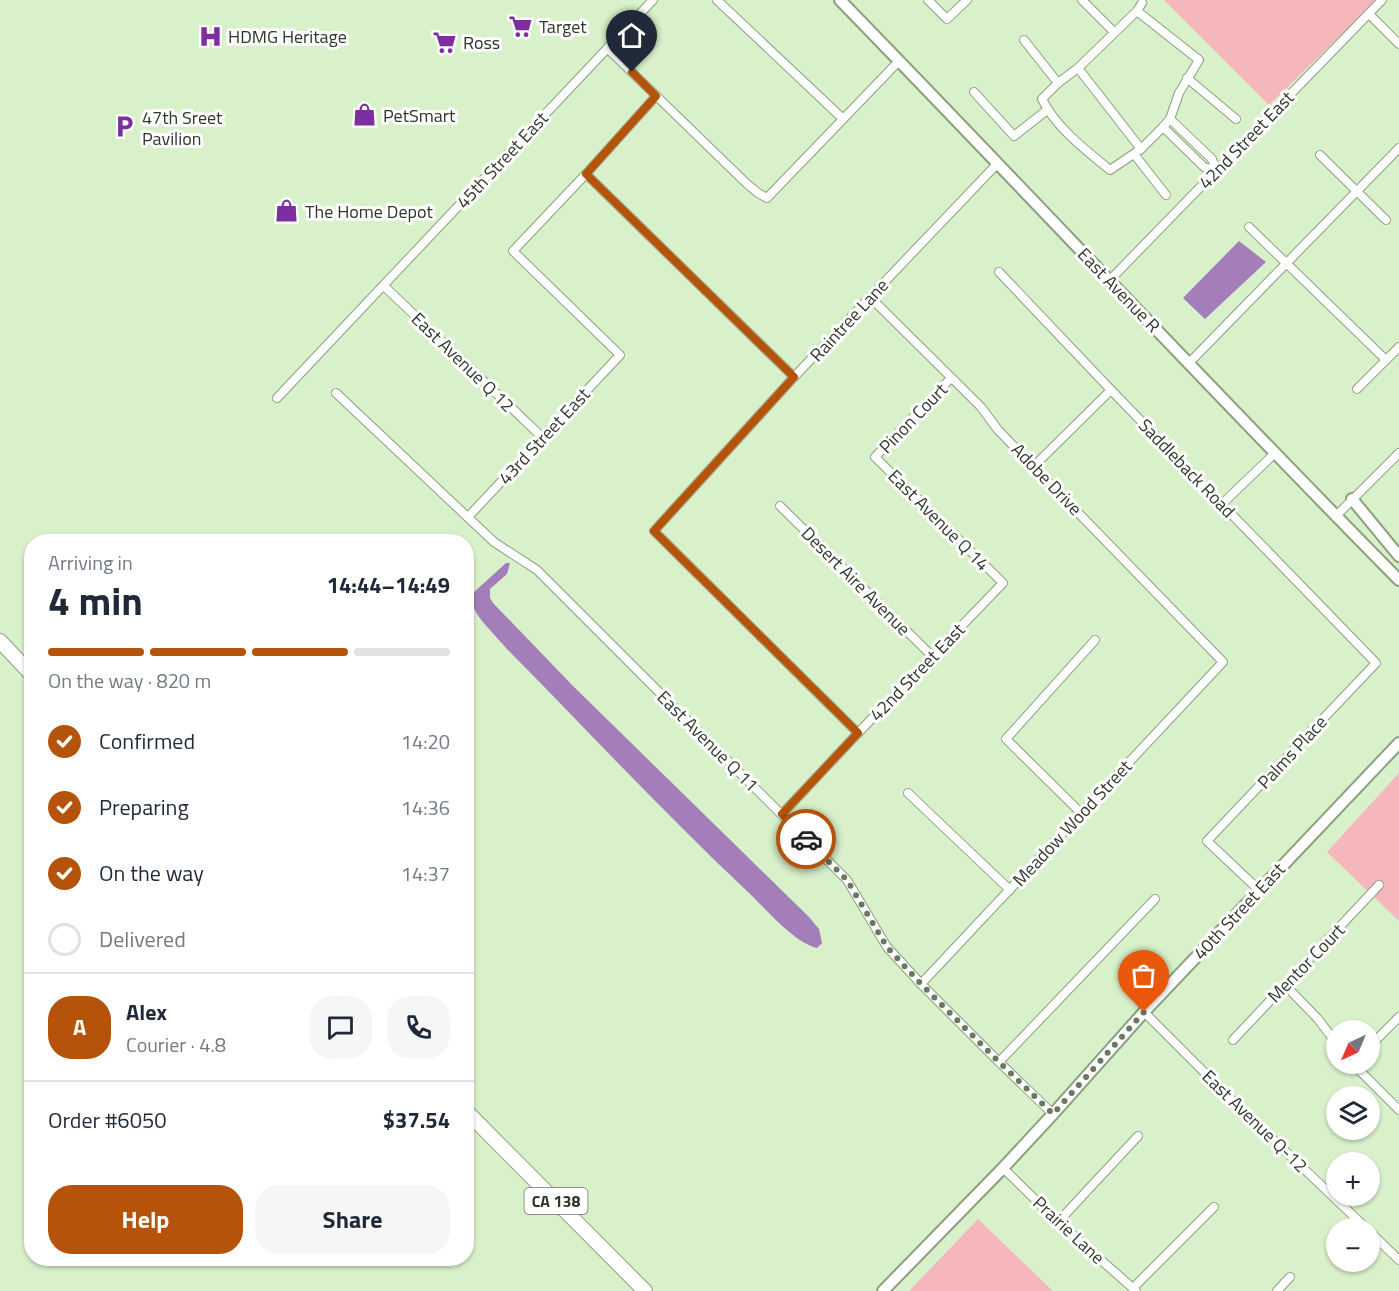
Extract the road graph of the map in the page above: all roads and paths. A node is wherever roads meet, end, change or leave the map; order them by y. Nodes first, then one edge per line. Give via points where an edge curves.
1 (653, 0) edge
2 (717, 0) edge
3 (840, 0) edge
4 (928, 0) edge
5 (967, 0) edge
6 (1082, 0) edge
7 (1382, 0) edge
8 (1142, 3) dead end
9 (1137, 11) junction
10 (1369, 14) junction
11 (1114, 32) junction
12 (1023, 39) dead end
13 (1399, 44) edge
14 (607, 48) junction
15 (899, 61) junction
16 (1078, 68) junction
17 (1187, 78) junction
18 (1058, 83) junction
19 (974, 92) dead end
20 (656, 96) junction
21 (1047, 110) junction
22 (842, 118) junction
23 (1170, 119) junction
24 (1236, 119) dead end
25 (1164, 127) junction
26 (1399, 148) edge
27 (1138, 151) junction
28 (1320, 155) dead end
29 (997, 164) junction
30 (1216, 171) junction
31 (586, 174) junction
32 (1356, 191) junction
33 (1166, 195) dead end
34 (1386, 220) dead end
35 (1249, 227) dead end
36 (1286, 263) junction
37 (999, 272) dead end
38 (1110, 280) junction
39 (384, 286) junction
40 (870, 297) junction
41 (1399, 347) edge
42 (1386, 360) junction
43 (1189, 363) junction
44 (794, 377) junction
45 (951, 378) junction
46 (1357, 389) dead end
47 (1111, 390) junction
48 (336, 393) dead end
49 (277, 398) dead end
50 (543, 438) junction
51 (1275, 453) junction
52 (1399, 453) edge
53 (875, 457) joint
54 (1034, 466) junction
55 (1352, 500) junction
56 (1222, 504) junction
57 (780, 507) dead end
58 (1336, 516) junction
59 (468, 517) junction
60 (1399, 556) edge
61 (1399, 580) edge
62 (1002, 583) joint
63 (1095, 640) dead end
64 (0, 641) edge
65 (932, 656) junction
66 (1223, 662) joint
67 (1376, 663) joint
68 (24, 666) edge
69 (858, 733) junction
70 (1399, 743) edge
71 (908, 793) dead end
72 (782, 814) junction
73 (1082, 814) junction
74 (1379, 885) dead end
75 (1010, 890) junction
76 (1259, 890) junction
77 (1155, 899) dead end
78 (921, 984) junction
79 (1285, 985) junction
80 (1144, 1012) junction
81 (1399, 1017) edge
82 (1326, 1030) edge
83 (1380, 1037) edge
84 (1233, 1040) dead end
85 (999, 1062) junction
86 (1363, 1074) edge
87 (1399, 1110) edge
88 (1053, 1114) junction
89 (474, 1120) edge
90 (1138, 1136) dead end
91 (1003, 1168) junction
92 (1214, 1207) dead end
93 (1356, 1218) edge
94 (1058, 1222) junction
95 (1380, 1241) edge
96 (1398, 1256) edge
97 (1290, 1277) dead end
98 (1135, 1289) edge
99 (645, 1291) edge
100 (883, 1291) edge
101 (1277, 1291) edge

1 - 14 street, 45th Street East
2 - 22 street
3 - 15 main road, East Avenue R
4 - 5 street via 947,19
6 - 11 street
7 - 10 street, 42nd Street East
8 - 9 street
9 - 11 street
9 - 17 street via 1199,60
10 - 13 street
10 - 30 street, 42nd Street East
11 - 16 street
12 - 18 street
14 - 20 street
14 - 39 street, 45th Street East
15 - 22 street
15 - 29 main road, East Avenue R
16 - 18 street
16 - 27 street
17 - 23 street
17 - 24 street
18 - 21 street via 1042,99
19 - 21 street via 1014,136
20 - 22 street via 746,183 767,198
20 - 31 street
21 - 27 street via 1110,170
23 - 25 street
23 - 30 street via 1212,159
25 - 27 street
25 - 30 street via 1204,167
26 - 32 street
27 - 33 street
28 - 32 street
29 - 38 main road, East Avenue R
29 - 40 street, Raintree Lane
30 - 38 street, 42nd Street East
31 - 44 street
31 - 50 street, 43rd Street East via 513,251 620,355
32 - 34 street
32 - 36 street
35 - 36 street
36 - 42 street
36 - 43 street
37 - 47 street, Saddleback Road
38 - 43 main road, East Avenue R
39 - 49 street, 45th Street East
39 - 50 street, East Avenue Q 12
40 - 44 street, Raintree Lane
40 - 45 street, Adobe Drive
41 - 42 street
42 - 46 street
43 - 51 main road, East Avenue R
44 - 69 street, Raintree Lane via 654,531
45 - 53 street, Pinon Court
45 - 54 street, Adobe Drive
47 - 54 street
47 - 56 street, Saddleback Road
48 - 59 street, East Avenue Q 11
50 - 59 street, 43rd Street East
51 - 56 street
51 - 58 main road, East Avenue R
52 - 55 street
53 - 62 street, East Avenue Q 14
54 - 66 street, Adobe Drive
55 - 58 street
55 - 60 main road
56 - 67 street, Saddleback Road
57 - 65 street, Desert Aire Avenue
58 - 61 main road, East Avenue R
59 - 72 street, East Avenue Q 11 via 494,542 537,570
62 - 65 street, 42nd Street East
63 - 73 street via 1006,739
64 - 68 highway
65 - 69 street, 42nd Street East
66 - 73 street, Meadow Wood Street
67 - 76 street, Palms Place via 1207,841
69 - 72 street, 42nd Street East
70 - 76 main road, 40th Street East
71 - 75 street
72 - 78 street, East Avenue Q 11 via 847,880 887,947
73 - 75 street, Meadow Wood Street
74 - 79 street, Mentor Court
75 - 78 street, Meadow Wood Street
76 - 80 main road, 40th Street East
77 - 85 street
78 - 85 street, East Avenue Q 11
79 - 82 street
79 - 84 street, Mentor Court
80 - 88 main road, 40th Street East
80 - 93 street, East Avenue Q-12
81 - 83 street
85 - 88 street, East Avenue Q 11
86 - 87 street
88 - 91 main road, 40th Street East
89 - 99 highway, CA 138
90 - 94 street
91 - 94 street, Prairie Lane
91 - 100 main road, 40th Street East
92 - 98 street
94 - 98 street, Prairie Lane
95 - 96 street
97 - 101 street

